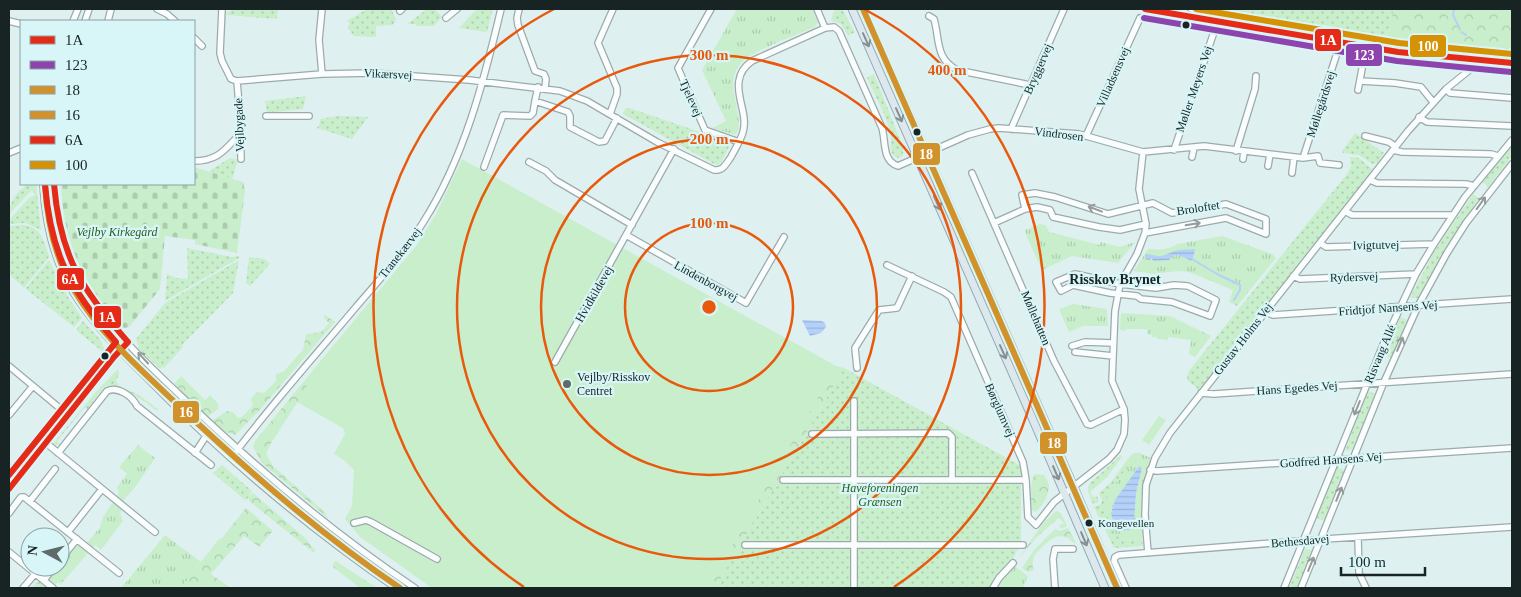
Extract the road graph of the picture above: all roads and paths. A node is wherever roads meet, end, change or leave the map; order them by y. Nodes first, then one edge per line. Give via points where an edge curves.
1 (157, 9) edge
2 (222, 9) edge
3 (322, 9) edge
4 (457, 9) edge
5 (501, 9) edge
6 (519, 9) edge
7 (612, 9) edge
8 (712, 9) edge
9 (817, 9) edge
10 (852, 9) edge
11 (863, 9) edge
12 (1064, 9) edge
13 (1145, 9) edge
14 (1191, 9) edge
15 (169, 11) edge
16 (929, 16) dead end
17 (446, 18) dead end
18 (1140, 18) dead end
19 (826, 28) junction
20 (1215, 29) dead end
21 (195, 39) edge
22 (202, 46) dead end
23 (1338, 50) dead end
24 (1474, 52) junction
25 (1512, 56) edge
26 (1473, 60) junction
27 (1512, 63) edge
28 (1362, 69) dead end
29 (322, 74) junction
30 (1256, 76) dead end
31 (237, 81) junction
32 (1360, 81) junction
33 (482, 82) junction
34 (1030, 85) junction
35 (542, 88) junction
36 (1446, 89) junction
37 (1358, 90) dead end
38 (1512, 98) edge
39 (536, 101) junction
40 (1433, 102) junction
41 (610, 114) junction
42 (266, 116) dead end
43 (309, 116) dead end
44 (1419, 117) junction
45 (617, 118) junction
46 (1512, 126) edge
47 (1011, 128) junction
48 (241, 133) junction
49 (1086, 136) junction
50 (1365, 136) dead end
51 (1512, 140) edge
52 (739, 142) junction
53 (1194, 148) junction
54 (1219, 148) junction
55 (1395, 148) junction
56 (674, 150) junction
57 (1174, 150) junction
58 (1236, 151) junction
59 (1144, 152) junction
60 (1244, 152) junction
61 (928, 154) junction
62 (1270, 154) junction
63 (1218, 156) dead end
64 (1498, 156) junction
65 (1192, 157) dead end
66 (1294, 157) junction
67 (918, 158) junction
68 (1303, 158) junction
69 (241, 159) dead end
70 (1243, 159) dead end
71 (195, 161) edge
72 (529, 162) dead end
73 (1512, 164) edge
74 (1339, 165) dead end
75 (1268, 166) dead end
76 (484, 167) dead end
77 (1292, 173) dead end
78 (972, 174) dead end
79 (1370, 180) junction
80 (43, 185) edge
81 (54, 185) edge
82 (1474, 186) junction
83 (1055, 197) junction
84 (1142, 205) junction
85 (1024, 209) junction
86 (1050, 210) junction
87 (1345, 211) junction
88 (1453, 215) junction
89 (994, 223) junction
90 (1146, 224) junction
91 (632, 225) junction
92 (1145, 233) junction
93 (626, 236) junction
94 (784, 237) dead end
95 (1320, 243) junction
96 (1434, 244) junction
97 (887, 265) dead end
98 (1416, 274) junction
99 (912, 276) junction
100 (1293, 276) junction
101 (1120, 284) junction
102 (1118, 293) junction
103 (1512, 299) edge
104 (1418, 306) junction
105 (1400, 307) junction
106 (1265, 312) junction
107 (128, 342) junction
108 (1113, 343) junction
109 (1072, 346) dead end
110 (120, 350) junction
111 (1075, 352) dead end
112 (1113, 356) junction
113 (555, 362) dead end
114 (9, 366) edge
115 (857, 368) dead end
116 (1512, 374) edge
117 (1384, 382) junction
118 (1367, 384) junction
119 (33, 386) junction
120 (1201, 392) junction
121 (854, 401) dead end
122 (1124, 410) junction
123 (68, 414) junction
124 (9, 415) edge
125 (812, 434) dead end
126 (854, 434) junction
127 (206, 436) junction
128 (46, 443) junction
129 (1512, 448) edge
130 (237, 450) junction
131 (58, 453) junction
132 (195, 453) junction
133 (231, 458) junction
134 (1354, 458) junction
135 (1337, 459) junction
136 (211, 465) dead end
137 (54, 470) dead end
138 (1150, 470) junction
139 (783, 480) dead end
140 (855, 480) junction
141 (952, 480) junction
142 (1026, 480) junction
143 (1074, 487) junction
144 (9, 488) edge
145 (102, 489) junction
146 (1065, 494) junction
147 (30, 501) junction
148 (9, 513) edge
149 (354, 523) dead end
150 (62, 527) edge
151 (1512, 527) edge
152 (70, 529) edge
153 (155, 532) dead end
154 (70, 534) edge
155 (1358, 538) junction
156 (76, 539) junction
157 (1321, 540) junction
158 (1303, 541) junction
159 (745, 545) dead end
160 (855, 545) junction
161 (1023, 545) dead end
162 (70, 547) edge
163 (1073, 550) dead end
164 (9, 552) edge
165 (1148, 553) junction
166 (437, 559) dead end
167 (20, 561) edge
168 (1013, 563) dead end
169 (119, 573) dead end
170 (32, 577) edge
171 (40, 577) edge
172 (46, 577) edge
173 (44, 580) junction
174 (23, 588) edge
175 (53, 588) edge
176 (396, 588) edge
177 (415, 588) edge
178 (854, 588) edge
179 (993, 588) edge
180 (1055, 588) edge
181 (1105, 588) edge
182 (1117, 588) edge
183 (1126, 588) edge
184 (1284, 588) edge
185 (1301, 588) edge
186 (1366, 588) edge

1 - 15 street
2 - 31 street, Vejlbygade via 220,52 231,79
3 - 29 street via 319,40
4 - 17 street
5 - 33 street, Tranekærvej
6 - 35 street via 518,25 535,71 544,74 546,80
7 - 41 street via 598,43 616,88
8 - 52 street, Tjelevej via 678,68 705,130
9 - 19 street
10 -> 67 main road
11 - 61 main road
12 - 34 street, Bryggervej
13 - 26 street via 1398,52
14 - 24 street via 1399,45
16 - 34 street via 934,19 943,59 950,66
18 - 49 street, Villadsensvej
19 - 52 street via 752,61 743,69 738,85 744,125
19 - 67 street, Vindrosen via 834,27 839,31 882,128 886,157 898,166
20 - 57 street, Møller Meyers Vej
21 - 22 street
23 - 68 street, Møllegårdsvej
24 - 25 street
24 - 26 street
26 - 27 street
26 - 36 street, Gustav Holms Vej via 1472,68
28 - 32 street
29 - 31 street, Vikærsvej
29 - 33 street, Vikærsvej via 371,73
30 - 58 street
31 - 48 street, Vejlbygade
32 - 37 street
32 - 40 street via 1421,87
33 - 35 street, Vikærsvej
33 - 130 street, Tranekærvej via 449,175 412,240
34 - 47 street, Bryggervej
35 - 39 street
35 - 41 street, Vikærsvej via 572,95
36 - 38 street via 1450,94
36 - 40 street, Gustav Holms Vej
39 - 45 street via 566,110 570,116 570,127 599,142 605,141
39 - 76 street via 530,116 504,115
40 - 44 street, Gustav Holms Vej
41 - 45 street, Vikærsvej
42 - 43 street
44 - 46 street via 1427,122
44 - 55 street, Gustav Holms Vej
45 - 56 street, Vikærsvej
47 - 49 street, Vindrosen
47 - 61 street, Vindrosen via 979,131
48 - 69 street, Vejlbygade
48 - 71 street via 215,158
49 - 59 street, Vindrosen
50 - 55 street via 1389,142
51 - 64 street, Risvang Allé
52 - 56 street, Vikærsvej via 721,170 714,170
53 - 54 street, Vindrosen
53 - 57 street, Vindrosen
53 - 65 street
54 - 58 street, Vindrosen
54 - 63 street
55 - 64 street via 1402,152
55 - 79 street, Gustav Holms Vej
56 - 91 street, Hvidkildevej
57 - 59 street, Vindrosen
58 - 60 street, Vindrosen
59 - 84 street via 1139,190
60 - 62 street, Vindrosen
60 - 70 street
61 - 67 street, Vindrosen
61 - 143 main road
62 - 66 street, Vindrosen
62 - 75 street
64 - 82 street, Risvang Allé
66 - 68 street, Vindrosen
66 - 77 street
67 -> 146 main road
68 - 74 street, Vindrosen via 1318,156 1320,163
72 - 91 street
104 -> 73 street, Risvang Allé via 1466,223
78 - 89 street, Møllehatten
79 - 82 street via 1377,183
79 - 87 street, Gustav Holms Vej
80 - 110 street via 50,239 64,276 81,305
81 - 107 street via 61,236 74,272 92,301
82 - 88 street, Risvang Allé
84 -> 83 street, Broloftet via 1108,214
83 - 85 street, Broloftet via 1035,193 1022,195
83 - 86 street
84 - 90 street
92 -> 84 street, Broloftet via 1226,218 1266,234 1266,219 1226,204 1172,213 1153,203
85 - 86 street
85 - 89 street
86 - 90 street via 1053,217 1099,227 1120,230
87 - 88 street via 1352,215
87 - 95 street, Gustav Holms Vej
88 - 96 street, Risvang Allé
89 - 122 street, Møllehatten via 1054,361 1087,424
90 - 92 street
91 - 93 street, Hvidkildevej
92 - 101 street
93 - 94 street, Lindenborgvej via 746,303
93 - 113 street, Hvidkildevej
95 - 96 street, Ivigtutvej via 1326,247
95 - 100 street, Gustav Holms Vej
96 - 98 street, Risvang Allé
97 - 99 street, Børglumvej
98 - 100 street, Rydersvej via 1300,279
98 - 105 street, Risvang Allé
99 - 115 street via 897,308 879,310 855,348
99 - 142 street, Børglumvej via 951,297 1018,450
100 - 106 street, Gustav Holms Vej
101 - 102 street
101 - 102 street via 1075,274 1056,282 1061,291 1073,285
101 - 102 street via 1156,288 1188,286 1216,300 1210,316 1172,302
102 - 108 street
103 - 104 street, Fridtjof Nansens Vej
104 - 105 street, Fridtjof Nansens Vej
117 -> 104 street, Risvang Allé
105 - 106 street, Fridtjof Nansens Vej via 1273,315
105 - 118 street, Risvang Allé
106 - 120 street, Gustav Holms Vej
107 - 110 street
130 -> 107 street
108 - 109 street via 1085,342
108 - 112 street
110 - 123 street
110 - 127 street
111 - 112 street
112 - 122 street via 1112,381
114 - 119 street
116 - 117 street, Hans Egedes Vej
117 - 118 street, Hans Egedes Vej
117 - 134 street, Risvang Allé
118 - 120 street, Hans Egedes Vej via 1214,394
118 -> 135 street, Risvang Allé
119 - 123 street
119 - 124 street
120 - 138 street, Gustav Holms Vej via 1170,433
121 - 126 street
122 - 143 street via 1124,434 1117,450
123 - 128 street
125 - 126 street
126 - 140 street
126 - 141 street via 950,434
127 - 132 street
127 - 133 street
128 - 131 street
128 - 144 street
129 - 134 street, Godfred Hansens Vej
130 - 133 street, Tranekærvej
130 - 177 street via 339,534
131 - 132 street via 110,389 130,396 137,406
131 - 145 street
132 - 136 street
133 - 176 street via 332,542
134 - 135 street, Godfred Hansens Vej
157 -> 134 street, Risvang Allé
135 - 138 street, Godfred Hansens Vej
135 - 158 street, Risvang Allé
137 - 147 street
138 - 165 street, Gustav Holms Vej via 1145,498
139 - 140 street
140 - 141 street
140 - 160 street
141 - 142 street
142 - 146 street, Børglumvej via 1028,516 1036,525 1054,502
143 - 146 street
143 - 182 main road
145 - 152 street
145 - 153 street
146 -> 181 main road
147 - 148 street via 21,498
147 - 150 street
149 - 166 street via 371,522
151 - 155 street, Bethesdavej
154 - 156 street
155 - 157 street, Bethesdavej
155 - 186 street via 1360,574
156 - 162 street
156 - 169 street
157 - 158 street, Bethesdavej
185 -> 157 street, Risvang Allé
158 - 165 street, Bethesdavej
158 - 184 street, Risvang Allé
159 - 160 street
160 - 161 street
160 - 178 street
163 - 180 street via 1055,549
164 - 167 street
165 - 183 street, Bethesdavej via 1115,557
168 - 179 street
170 - 174 street
171 - 173 street
172 - 173 street
173 - 175 street

